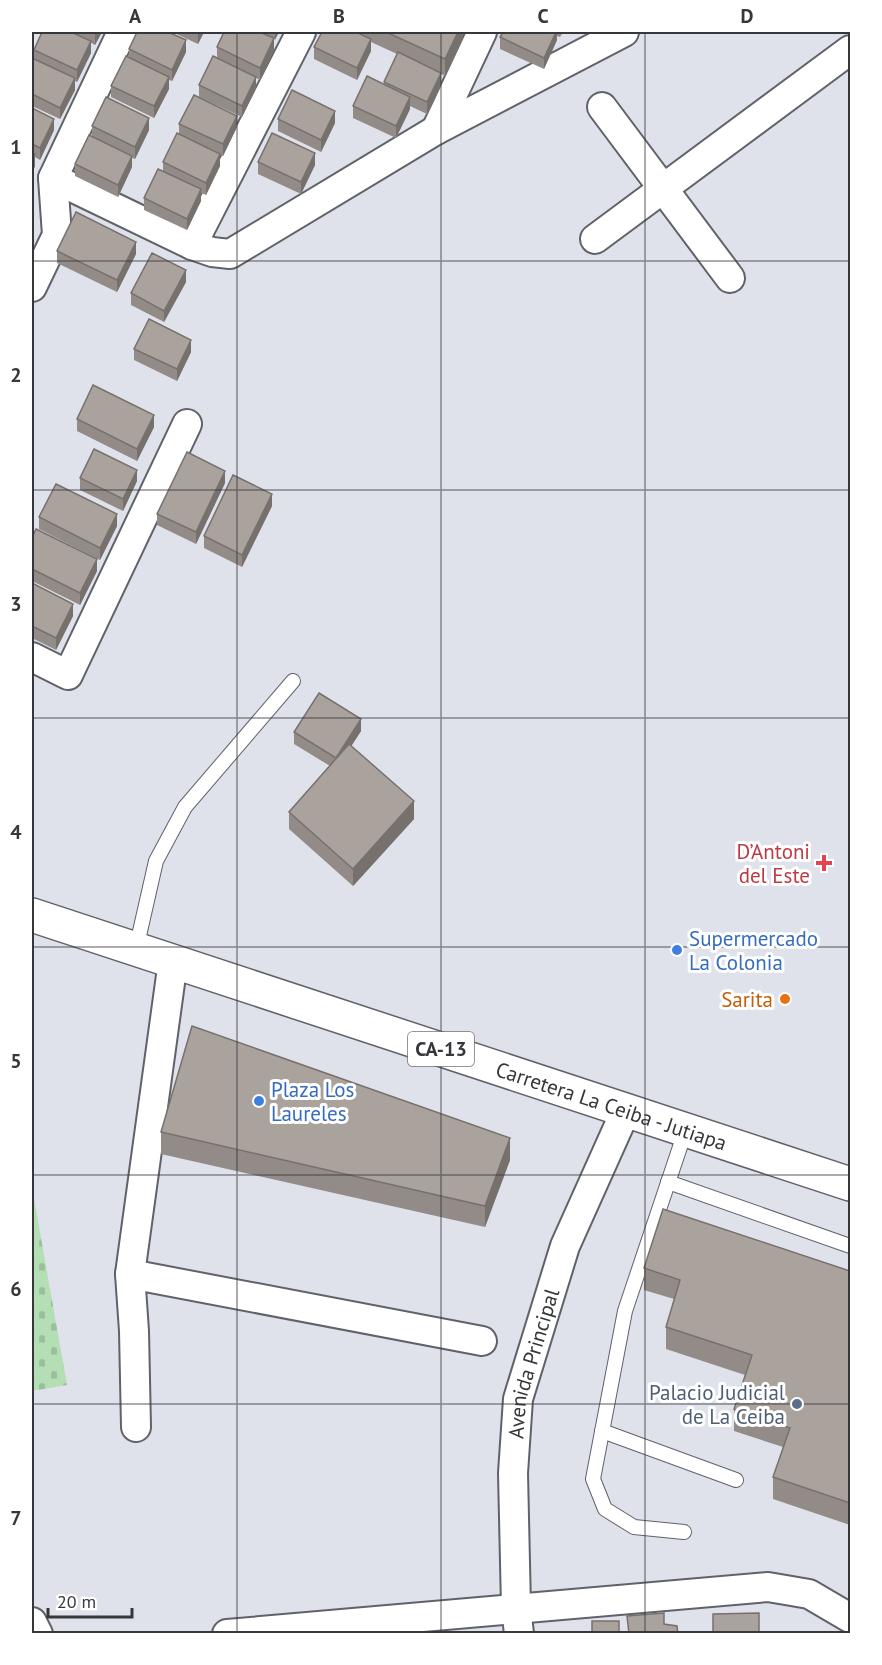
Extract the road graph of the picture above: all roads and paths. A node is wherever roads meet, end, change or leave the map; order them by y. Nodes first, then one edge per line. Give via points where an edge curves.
1 (122, 32) edge
2 (300, 32) edge
3 (483, 32) edge
4 (624, 32) edge
5 (850, 50) edge
6 (602, 107) dead end
7 (436, 130) junction
8 (53, 178) junction
9 (663, 189) junction
10 (595, 239) dead end
11 (192, 245) junction
12 (730, 278) dead end
13 (32, 287) edge
14 (187, 424) dead end
15 (32, 657) edge
16 (293, 681) dead end
17 (32, 915) edge
18 (136, 949) junction
19 (173, 961) junction
20 (626, 1110) junction
21 (686, 1129) junction
22 (668, 1182) junction
23 (850, 1184) edge
24 (850, 1246) edge
25 (130, 1274) junction
26 (482, 1341) dead end
27 (136, 1427) dead end
28 (602, 1431) junction
29 (736, 1480) dead end
30 (684, 1532) dead end
31 (849, 1616) edge
32 (518, 1620) edge
33 (32, 1622) edge
34 (38, 1634) edge
35 (227, 1634) edge

1 - 8 street
2 - 11 street
3 - 7 street
4 - 7 street
5 - 9 street
6 - 9 street
7 - 11 street via 230,254
8 - 11 street
8 - 13 street via 57,235
9 - 10 street
9 - 12 street
14 - 15 street via 68,675
16 - 18 lane via 185,807 156,861
17 - 18 main road, Carretera La Ceiba - Jutiapa / CA-13
18 - 19 main road, Carretera La Ceiba - Jutiapa / CA-13
19 - 20 main road, Carretera La Ceiba - Jutiapa / CA-13
19 - 25 street
20 - 21 main road, Carretera La Ceiba - Jutiapa / CA-13
20 - 32 street, Avenida Principal via 565,1246 518,1399 513,1473
21 - 22 lane
21 - 23 main road, Carretera La Ceiba - Jutiapa / CA-13
22 - 24 lane
22 - 28 lane via 625,1311
25 - 26 street
25 - 27 street
28 - 29 lane
28 - 30 lane via 593,1479 605,1509 634,1527
31 - 32 street via 809,1594 768,1587
32 - 35 street
33 - 34 street

